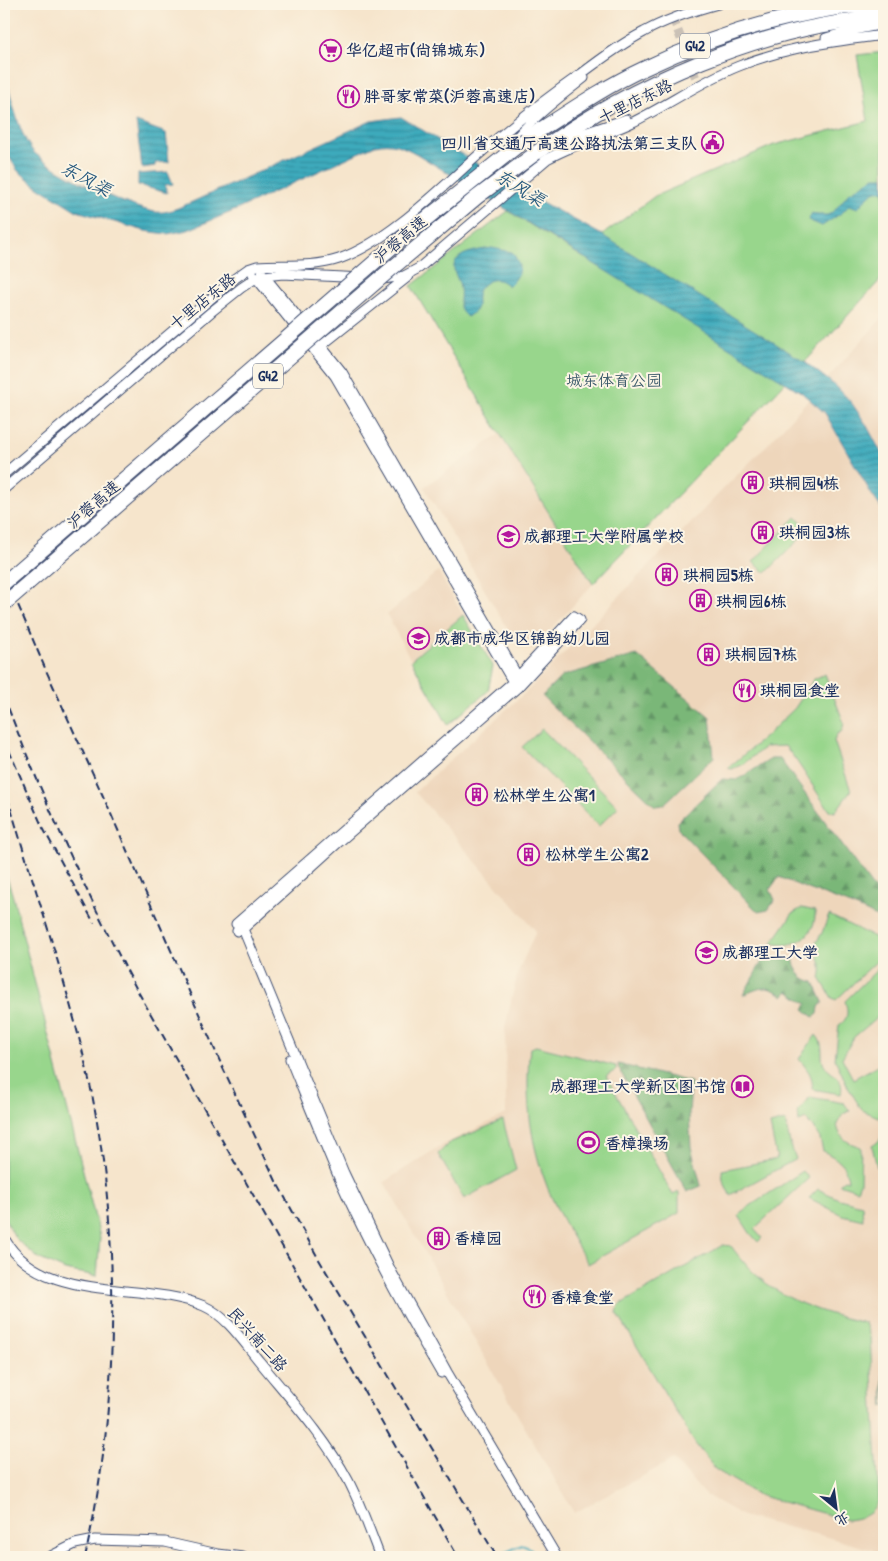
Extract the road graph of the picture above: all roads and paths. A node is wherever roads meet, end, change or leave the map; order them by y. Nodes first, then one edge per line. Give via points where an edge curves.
1 (718, 4) edge
2 (884, 5) edge
3 (884, 18) edge
4 (884, 24) edge
5 (643, 32) junction
6 (884, 35) edge
7 (787, 50) junction
8 (672, 101) junction
9 (523, 135) junction
10 (540, 150) junction
11 (253, 268) junction
12 (419, 268) junction
13 (260, 277) junction
14 (318, 348) junction
15 (4, 474) edge
16 (4, 489) edge
17 (4, 583) edge
18 (4, 604) edge
19 (518, 682) junction
20 (239, 928) junction
21 (4, 1238) edge
22 (49, 1557) edge
23 (243, 1557) edge
24 (380, 1557) edge
25 (551, 1557) edge
26 (557, 1557) edge

1 - 5 street
2 - 9 highway, 沪蓉高速 / G42 via 832,9 762,23 697,45 642,69
3 - 10 highway, 沪蓉高速 / G42 via 821,26 753,43 702,61 649,84
4 - 7 street
5 - 9 street via 544,108
5 - 11 street via 550,95 433,195 359,251 315,265
6 - 7 street, 十里店东路
7 - 8 street, 十里店东路 via 738,66
8 - 10 street
8 - 12 street, 十里店东路 via 547,159
9 - 17 highway, 沪蓉高速 / G42, bridge via 494,165 406,234
10 - 18 highway, 沪蓉高速 / G42, bridge via 477,197 390,270
11 - 13 street
11 - 15 street, 十里店东路 via 234,279
12 - 13 street, 十里店东路 via 404,276 383,279 283,274
12 - 14 street
13 - 14 street
13 - 16 street, 十里店东路 via 212,312
14 - 19 street via 342,372
19 - 19 street via 580,620 574,616
19 - 20 street
20 - 25 street via 340,1179 380,1262 456,1400
20 - 26 street via 344,1173 387,1263 447,1372
21 - 24 street, 民兴南二路 via 28,1266 49,1277 180,1298 206,1307 229,1325 318,1433 348,1480
22 - 23 street via 75,1544 95,1540 165,1542

